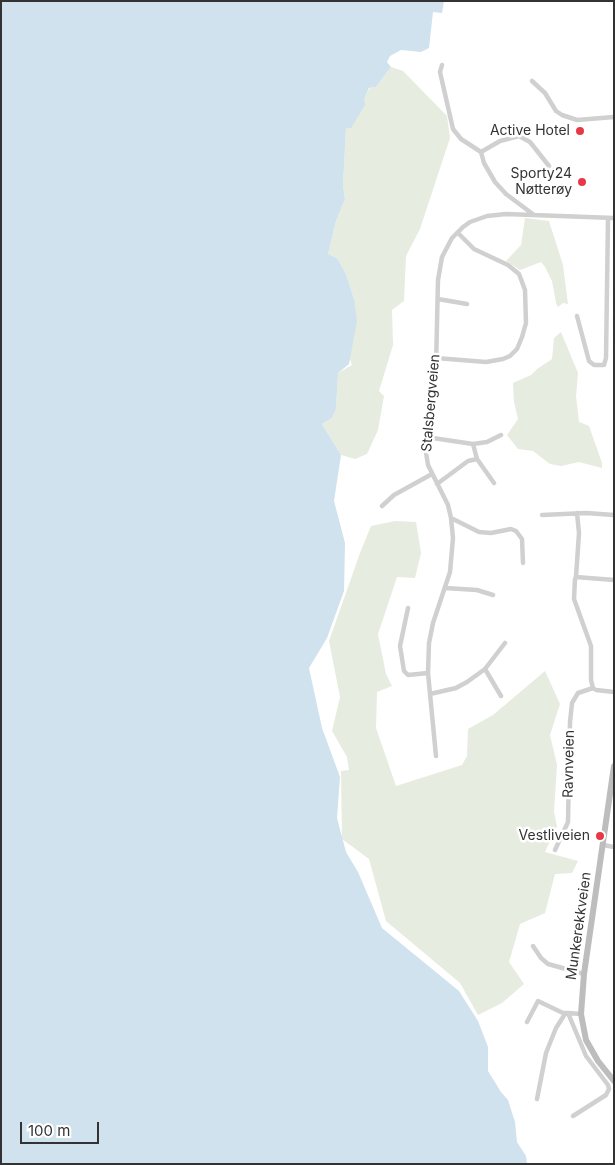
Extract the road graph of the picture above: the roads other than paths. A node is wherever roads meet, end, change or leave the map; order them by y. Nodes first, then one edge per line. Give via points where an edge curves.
1 (442, 65) dead end
2 (532, 81) dead end
3 (614, 117) edge
4 (481, 152) junction
5 (549, 166) dead end
6 (535, 215) junction
7 (608, 218) junction
8 (614, 218) edge
9 (458, 233) junction
10 (438, 300) junction
11 (467, 304) dead end
12 (577, 316) dead end
13 (436, 358) junction
14 (501, 434) dead end
15 (426, 437) junction
16 (473, 444) junction
17 (477, 459) junction
18 (432, 474) junction
19 (494, 483) dead end
20 (437, 484) junction
21 (382, 506) dead end
22 (577, 513) junction
23 (542, 515) dead end
24 (614, 515) edge
25 (451, 518) junction
26 (523, 563) dead end
27 (576, 577) junction
28 (614, 580) edge
29 (445, 588) junction
30 (493, 595) dead end
31 (408, 608) dead end
32 (505, 643) dead end
33 (485, 669) junction
34 (428, 673) junction
35 (593, 688) junction
36 (614, 692) edge
37 (430, 694) junction
38 (501, 696) dead end
39 (436, 756) dead end
40 (614, 766) edge
41 (603, 845) junction
42 (614, 847) edge
43 (555, 850) dead end
44 (533, 946) dead end
45 (584, 974) junction
46 (568, 1013) junction
47 (581, 1014) junction
48 (527, 1022) dead end
49 (614, 1081) edge
50 (537, 1099) dead end
51 (573, 1116) dead end

1 - 4 street via 440,72 453,129 461,139
2 - 3 street via 562,115 577,120
4 - 5 street via 500,141 519,136 530,142
4 - 6 street via 495,182
6 - 7 street, Stalsbergveien
6 - 9 street, Stalsbergveien via 488,216 470,222
7 - 8 street, Stalsbergveien
7 - 12 street via 604,365 594,366 589,362
9 - 10 street, Stalsbergveien via 442,257
9 - 13 street via 474,249 508,265 519,274 525,290 526,323 517,349 504,359 486,362
10 - 11 street
10 - 13 street, Stalsbergveien
13 - 15 street, Stalsbergveien
14 - 16 street via 487,442
15 - 16 street
15 - 18 street, Stalsbergveien via 426,457
16 - 17 street
17 - 19 street
17 - 20 street via 468,461
18 - 20 street, Stalsbergveien
18 - 21 street
20 - 25 street, Stalsbergveien
22 - 23 street
22 - 24 street
22 - 27 street
25 - 26 street via 479,532 516,531 522,539
25 - 29 street, Stalsbergveien via 452,549
27 - 28 street
27 - 35 street via 574,599 592,646
29 - 30 street via 477,590
29 - 34 street, Stalsbergveien via 429,643
31 - 34 street via 400,646 404,671 408,675
32 - 33 street
33 - 37 street via 456,688
33 - 38 street
34 - 37 street, Stalsbergveien
35 - 36 street
35 - 43 street, Ravnveien via 578,693 572,703 568,822
37 - 39 street, Stalsbergveien
40 - 41 main road, Munkerekkveien
41 - 42 street
41 - 45 main road, Munkerekkveien
44 - 45 street via 548,964
45 - 47 main road, Munkerekkveien
46 - 47 street
46 - 48 street via 538,1001
46 - 50 street via 556,1028 546,1053
46 - 51 street via 586,1056 609,1089 604,1097
47 - 49 main road, Munkerekkveien via 586,1040

